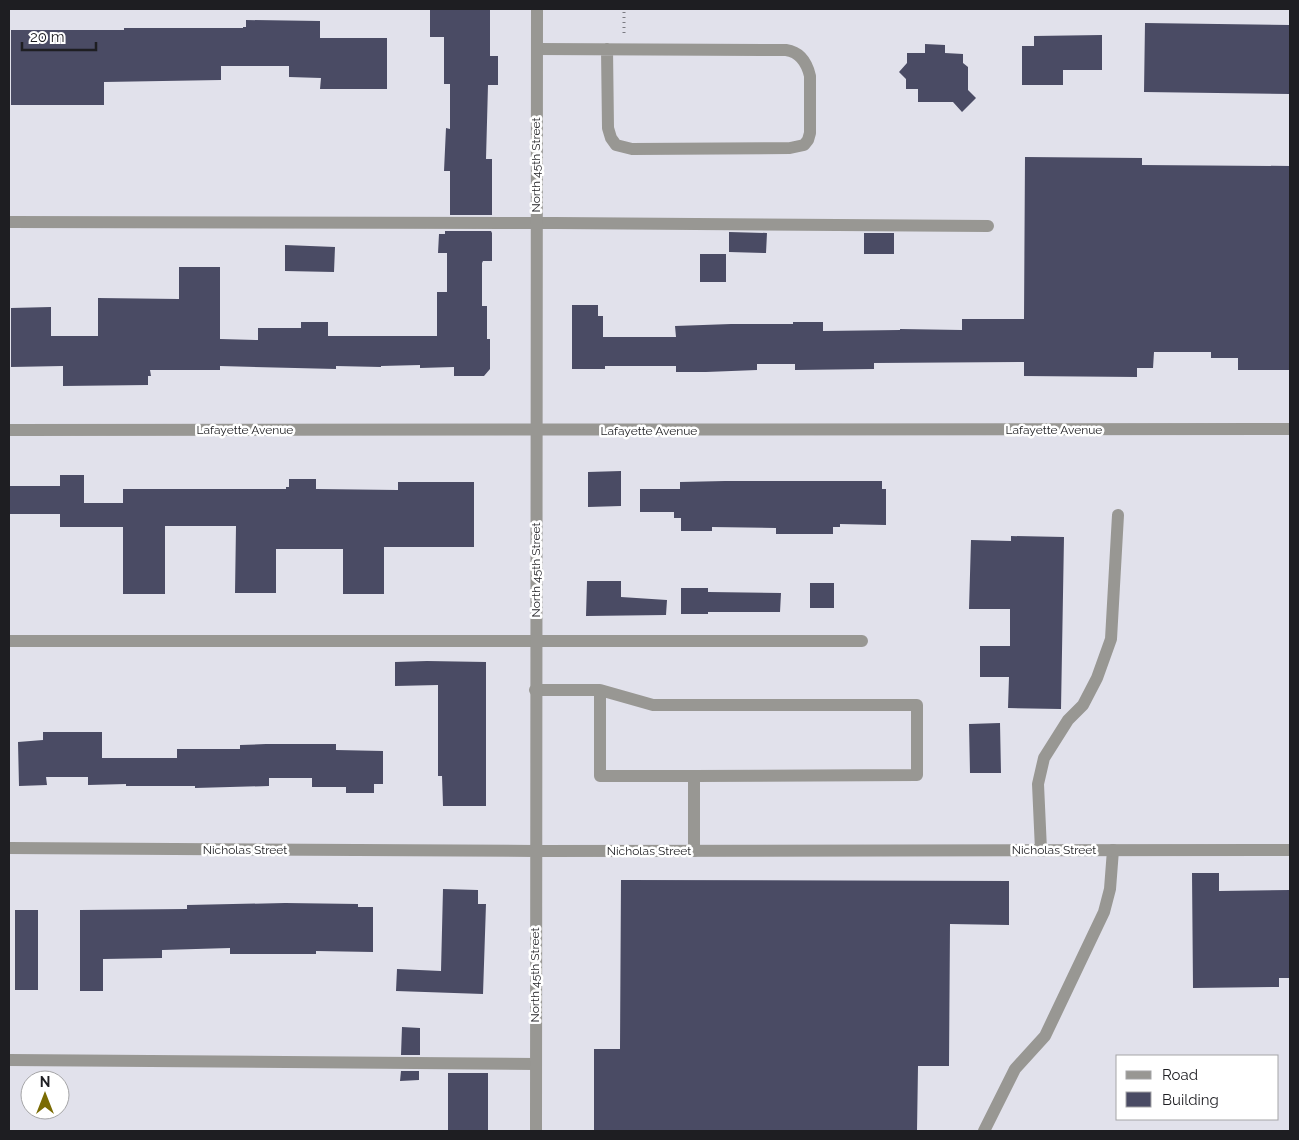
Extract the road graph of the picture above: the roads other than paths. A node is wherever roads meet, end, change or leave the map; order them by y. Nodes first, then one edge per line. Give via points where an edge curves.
1 (537, 9) edge
2 (536, 49) junction
3 (607, 49) junction
4 (9, 222) edge
5 (536, 223) junction
6 (988, 226) dead end
7 (1290, 429) edge
8 (9, 430) edge
9 (536, 431) junction
10 (1118, 515) dead end
11 (9, 640) edge
12 (862, 641) dead end
13 (536, 642) junction
14 (535, 690) junction
15 (600, 690) junction
16 (694, 776) junction
17 (9, 848) edge
18 (1041, 850) junction
19 (1114, 850) junction
20 (1290, 850) edge
21 (535, 851) junction
22 (694, 851) junction
23 (9, 1060) edge
24 (536, 1064) junction
25 (536, 1131) edge
26 (984, 1131) edge

1 - 2 street, North 45th Street
2 - 3 street
2 - 5 street, North 45th Street
3 - 3 street via 792,51 802,58 810,76 808,140 804,145 790,148 623,148 616,145 608,128
4 - 5 street
5 - 6 street
5 - 9 street, North 45th Street
7 - 9 street, Lafayette Avenue
8 - 9 street, Lafayette Avenue
9 - 13 street, North 45th Street
10 - 18 street via 1111,639 1083,705 1068,720 1044,758 1038,784
11 - 13 street
12 - 13 street
13 - 14 street, North 45th Street
14 - 15 street
14 - 21 street, North 45th Street
15 - 16 street via 600,776
15 - 16 street via 653,705 917,705 917,776
16 - 22 street
17 - 21 street, Nicholas Street
18 - 19 street, Nicholas Street
18 - 22 street, Nicholas Street
19 - 20 street, Nicholas Street
19 - 26 street via 1104,912 1045,1036 1015,1069
21 - 22 street, Nicholas Street
21 - 24 street, North 45th Street
23 - 24 street
24 - 25 street, North 45th Street

